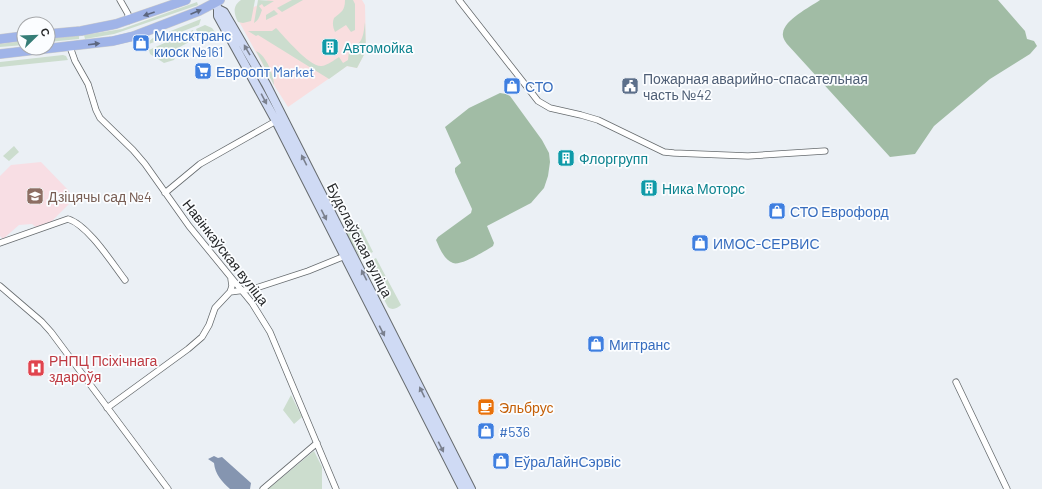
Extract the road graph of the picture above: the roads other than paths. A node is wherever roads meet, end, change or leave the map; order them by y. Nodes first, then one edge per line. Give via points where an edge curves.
1 (120, 0) edge
2 (186, 0) edge
3 (459, 0) edge
4 (217, 3) edge
5 (128, 21) junction
6 (56, 33) edge
7 (16, 37) edge
8 (0, 39) edge
9 (70, 47) junction
10 (0, 54) edge
11 (276, 120) junction
12 (825, 151) dead end
13 (165, 193) junction
14 (0, 243) edge
15 (345, 256) junction
16 (231, 278) junction
17 (125, 280) dead end
18 (0, 286) edge
19 (253, 289) junction
20 (242, 290) junction
21 (230, 292) junction
22 (252, 303) junction
23 (956, 382) dead end
24 (107, 408) junction
25 (317, 443) junction
26 (168, 489) edge
27 (264, 489) edge
28 (336, 489) edge
29 (463, 489) edge
30 (471, 489) edge
31 (1007, 489) edge

1 - 5 street via 128,14
2 -> 5 main road
3 - 12 street via 538,101 550,108 598,120 664,152 748,156
9 -> 4 main road via 134,36
4 -> 11 main road, Будслаўская вуліца via 218,16
30 -> 4 main road, Будслаўская вуліца via 266,84
5 - 6 main road
7 - 8 main road
9 - 10 main road
9 - 13 street, Навінкаўская вуліца via 88,84 100,118 133,150
11 - 13 street via 200,164
11 -> 15 main road, Будслаўская вуліца
13 - 16 street, Навінкаўская вуліца
14 - 17 street via 68,218 82,226
15 - 19 street
15 -> 29 main road, Будслаўская вуліца
16 - 20 street, Навінкаўская вуліца
16 - 21 street
18 - 24 street via 51,332
19 - 20 street
19 - 22 street via 250,294
20 - 21 street
20 - 22 street, Навінкаўская вуліца
21 - 24 street via 215,308 202,337
22 - 25 street, Навінкаўская вуліца via 270,332
23 - 31 street
24 - 26 street
25 - 27 street
25 - 28 street, Навінкаўская вуліца

